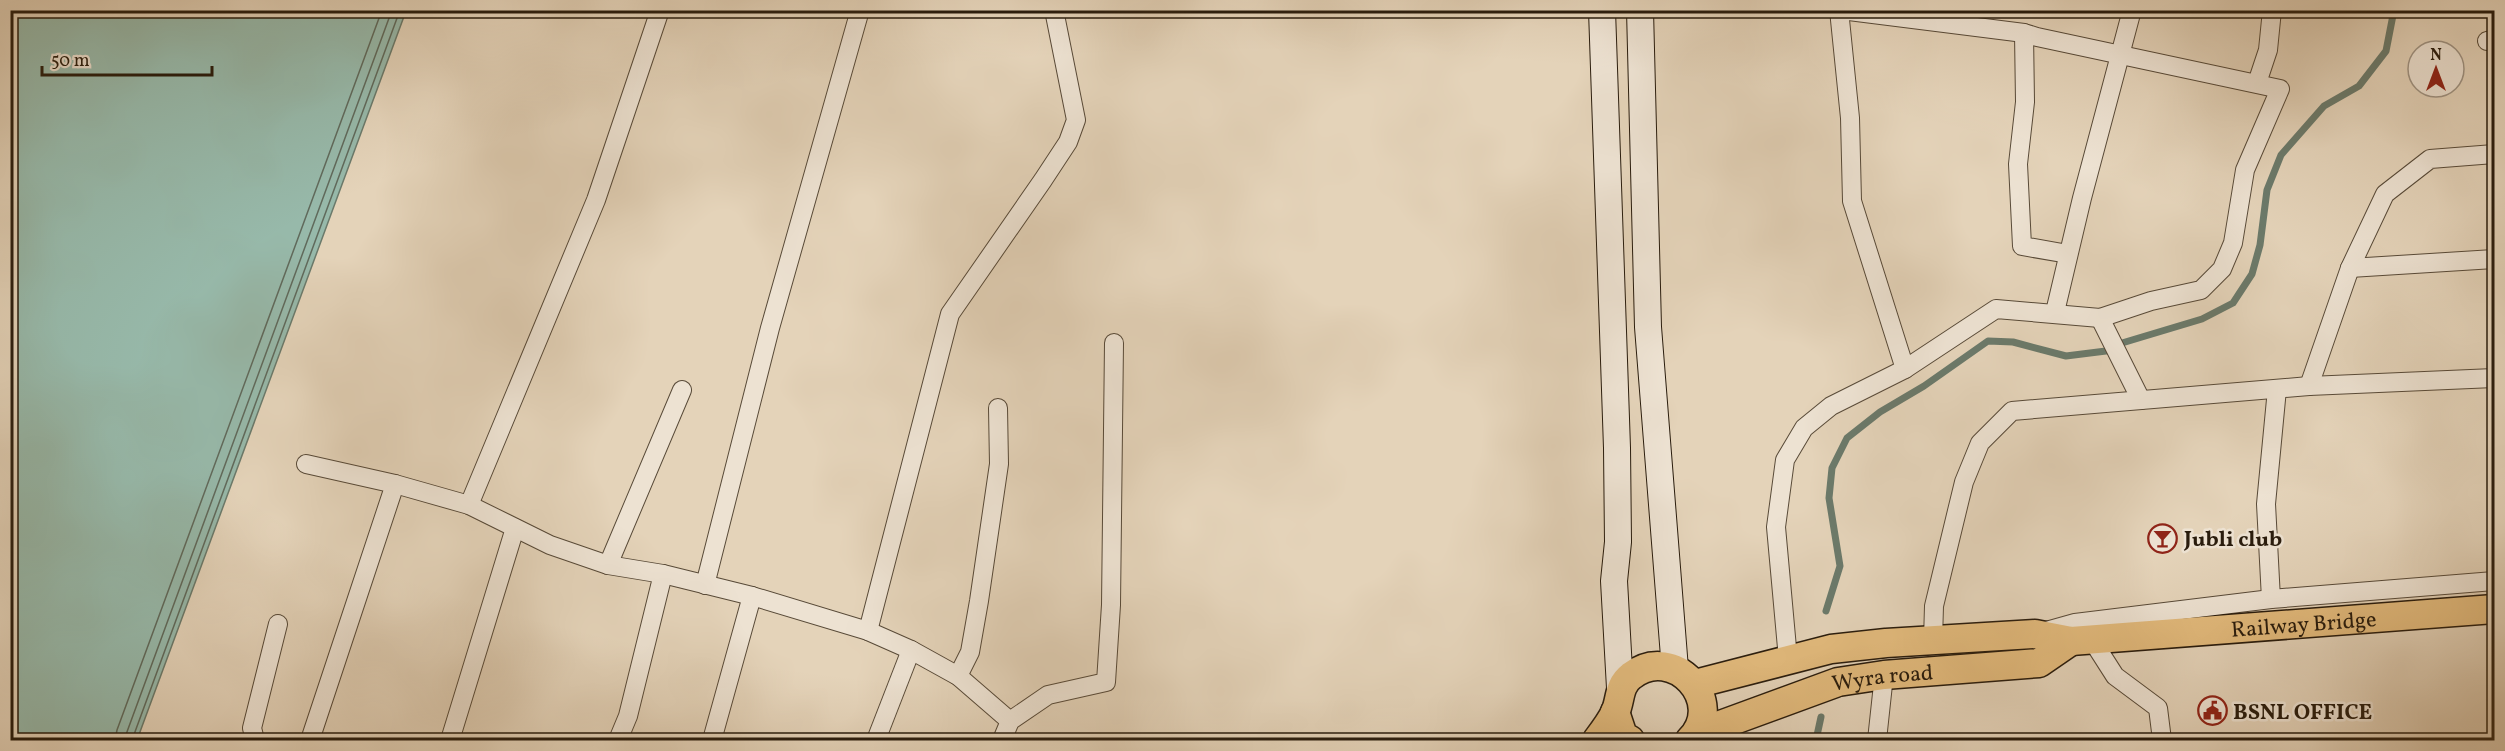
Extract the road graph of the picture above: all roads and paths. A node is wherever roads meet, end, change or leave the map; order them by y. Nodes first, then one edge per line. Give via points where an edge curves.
1 (660, 10) edge
2 (860, 10) edge
3 (1054, 10) edge
4 (1602, 10) edge
5 (1640, 10) edge
6 (1840, 10) edge
7 (2132, 10) edge
8 (2272, 10) edge
9 (2024, 33) junction
10 (2119, 55) junction
11 (2257, 83) junction
12 (2494, 154) edge
13 (2068, 254) junction
14 (2494, 259) edge
15 (2350, 268) junction
16 (2055, 312) junction
17 (2103, 324) junction
18 (1114, 343) dead end
19 (1905, 369) junction
20 (2494, 378) edge
21 (2309, 386) junction
22 (2277, 389) junction
23 (682, 390) dead end
24 (2141, 400) junction
25 (998, 408) dead end
26 (306, 464) dead end
27 (395, 484) junction
28 (470, 505) junction
29 (515, 528) junction
30 (608, 565) junction
31 (663, 574) junction
32 (2494, 581) edge
33 (705, 585) junction
34 (752, 596) junction
35 (2271, 599) junction
36 (2494, 609) edge
37 (278, 624) dead end
38 (868, 631) junction
39 (2035, 634) junction
40 (1934, 640) junction
41 (2092, 640) junction
42 (910, 650) junction
43 (1788, 659) junction
44 (1884, 675) junction
45 (958, 676) junction
46 (1685, 676) junction
47 (1618, 700) junction
48 (1010, 720) junction
49 (1693, 737) edge
50 (255, 741) edge
51 (310, 741) edge
52 (450, 741) edge
53 (618, 741) edge
54 (712, 741) edge
55 (876, 741) edge
56 (1002, 741) edge
57 (1597, 741) edge
58 (1630, 741) edge
59 (1876, 741) edge
60 (2162, 741) edge

1 - 28 street via 596,200
2 - 33 street via 770,328
3 - 38 street via 1076,120 1068,142 950,314
4 - 47 street via 1617,448 1618,542 1614,581
5 - 46 street via 1648,327
6 - 9 street
6 - 19 street via 1850,118 1852,201
7 - 10 street
8 - 11 street via 2268,50
9 - 10 street
9 - 13 street via 2025,102 2018,164 2022,246
10 - 11 street
10 - 13 street
11 - 17 street via 2280,89 2245,170 2233,243 2222,269 2201,290 2151,301
12 - 15 street via 2430,159 2385,194
13 - 16 street
14 - 15 street
15 - 21 street
16 - 17 street
16 - 19 street via 1996,309
17 - 24 street
18 - 48 street via 1111,605 1106,682 1048,695
19 - 43 street via 1831,406 1804,428 1785,460 1776,527
20 - 21 street
21 - 22 street
22 - 24 street
22 - 35 street via 2266,504
23 - 30 street
24 - 40 street via 2012,411 1980,443 1964,482 1934,606
25 - 45 street via 999,464 979,601 969,652
26 - 27 street
27 - 28 street
27 - 51 street
28 - 29 street
29 - 30 street
29 - 52 street
30 - 31 street
31 - 33 street
31 - 53 street via 628,716
32 - 35 street
33 - 34 street
34 - 38 street
34 - 54 street
35 - 39 street via 2075,623
36 - 41 main road, Railway Bridge
37 - 50 street via 252,728
38 - 42 street
39 - 40 main road, Wyra road
39 - 41 main road, Wyra road
40 - 43 main road, Wyra road via 1831,649
41 - 44 main road, Wyra road via 2040,663
41 - 60 street via 2115,676 2158,708
42 - 45 street
42 - 55 street
43 - 46 main road, Wyra road
44 - 49 main road, Wyra road via 1838,682
44 - 59 street
45 - 48 street
46 - 47 main road, Wyra road via 1660,666 1644,669 1631,676
46 - 49 main road, Wyra road via 1702,700 1703,717
47 - 57 main road, Wyra road
47 - 58 main road via 1623,736
48 - 56 street

